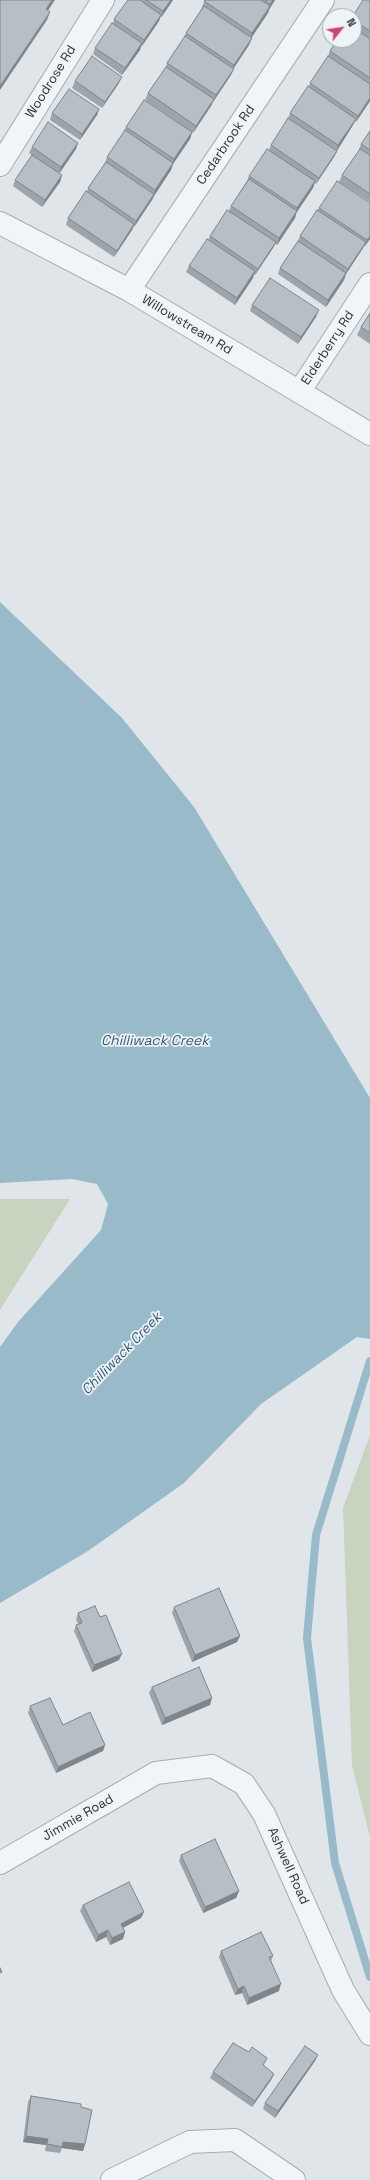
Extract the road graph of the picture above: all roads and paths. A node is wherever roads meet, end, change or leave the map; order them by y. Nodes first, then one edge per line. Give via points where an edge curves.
1 (103, 0) edge
2 (323, 0) edge
3 (0, 165) edge
4 (0, 223) edge
5 (370, 284) edge
6 (129, 290) junction
7 (299, 392) junction
8 (370, 434) edge
9 (156, 1773) joint
10 (0, 1863) edge
11 (370, 2034) edge
12 (112, 2180) edge
13 (294, 2180) edge

1 - 3 street, Woodrose Rd
2 - 6 street, Cedarbrook Rd
4 - 6 street, Willowstream Rd
5 - 7 street, Elderberry Rd
6 - 7 street, Willowstream Rd
7 - 8 street, Willowstream Rd
9 - 10 street, Jimmie Road
9 - 11 street, Ashwell Road via 212,1766 244,1784 264,1814 343,1990
12 - 13 street via 190,2142 235,2140

